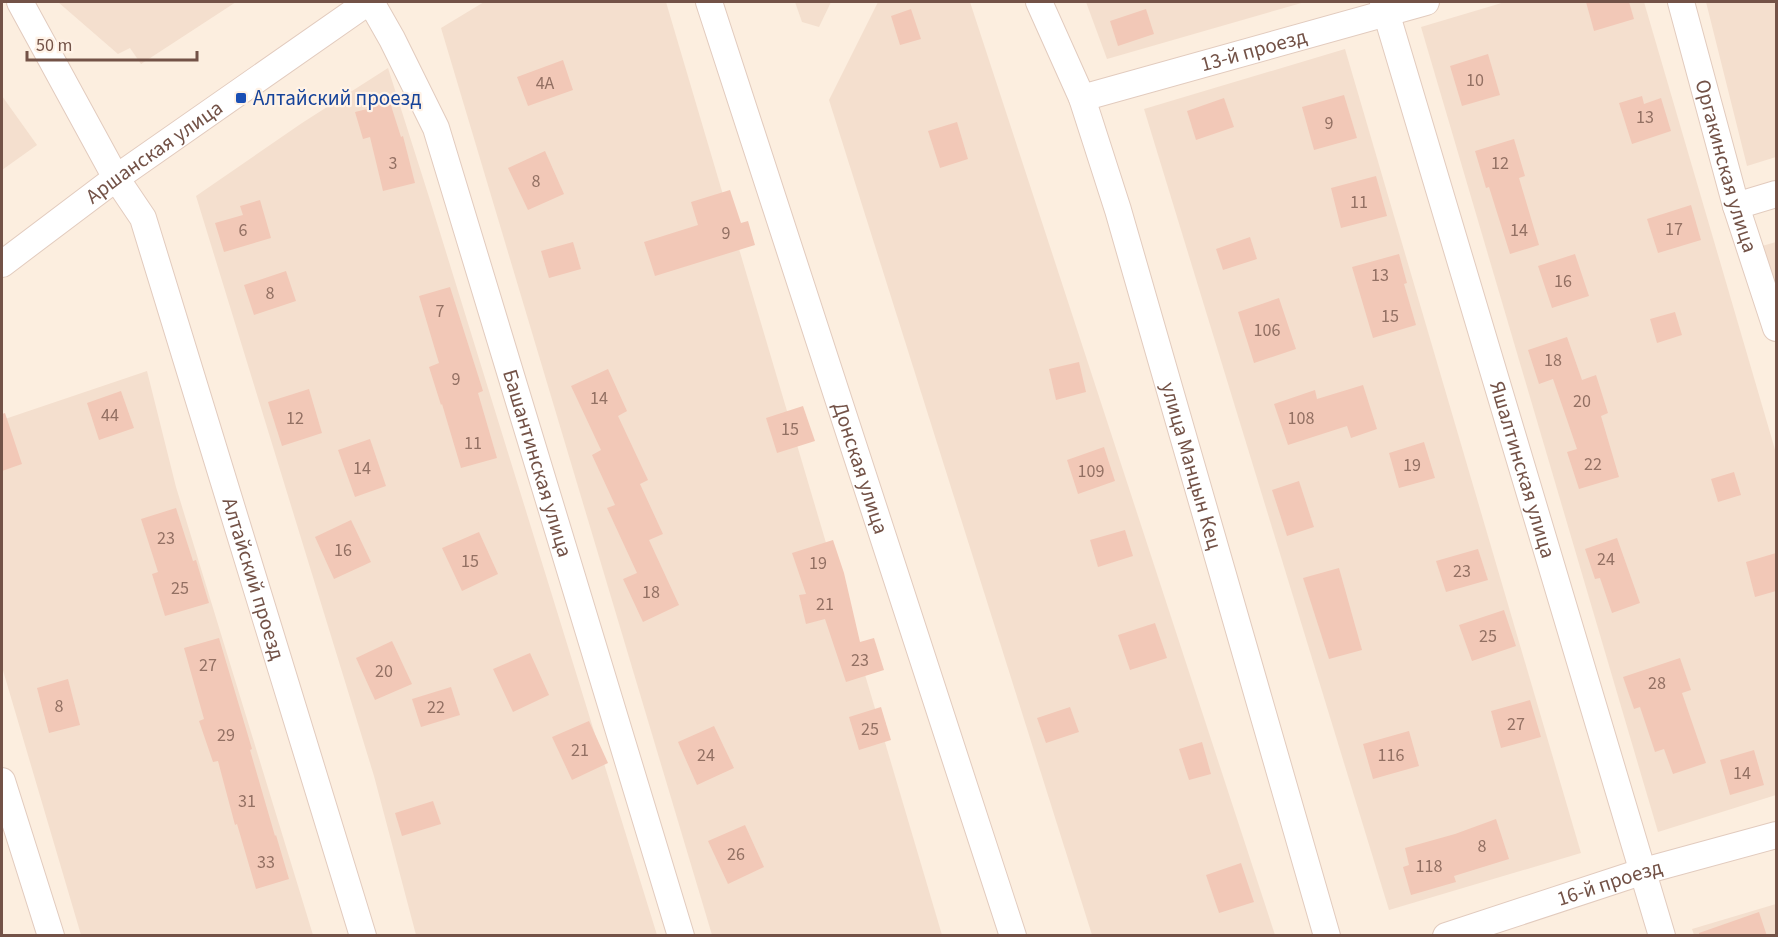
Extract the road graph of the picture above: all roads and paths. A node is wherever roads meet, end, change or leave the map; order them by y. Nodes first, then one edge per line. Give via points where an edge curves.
1 (20, 2) edge
2 (370, 2) edge
3 (709, 2) edge
4 (1039, 2) edge
5 (1426, 2) edge
6 (1681, 2) edge
7 (1385, 7) edge
8 (1082, 98) junction
9 (116, 178) junction
10 (1776, 194) edge
11 (1736, 206) junction
12 (2, 264) edge
13 (1776, 328) edge
14 (2, 781) edge
15 (1776, 835) edge
16 (1644, 871) junction
17 (51, 936) edge
18 (363, 936) edge
19 (681, 936) edge
20 (1013, 936) edge
21 (1327, 936) edge
22 (1446, 936) edge
23 (1662, 936) edge

1 - 9 street, Алтайский проезд
2 - 9 street, Аршанская улица
2 - 19 street, Башантинская улица via 436,128
3 - 20 street, Донская улица
4 - 8 street, улица Манцын Кец
5 - 7 street, 13-й проезд
6 - 11 street, Оргакинская улица
7 - 8 street, 13-й проезд
7 - 16 street, Яшалтинская улица
8 - 21 street, улица Манцын Кец via 1118,210
9 - 12 street, Аршанская улица
9 - 18 street, Алтайский проезд via 142,218
10 - 11 street
11 - 13 street, Оргакинская улица
14 - 17 street
15 - 16 street, 16-й проезд
16 - 22 street, 16-й проезд
16 - 23 street, Яшалтинская улица

